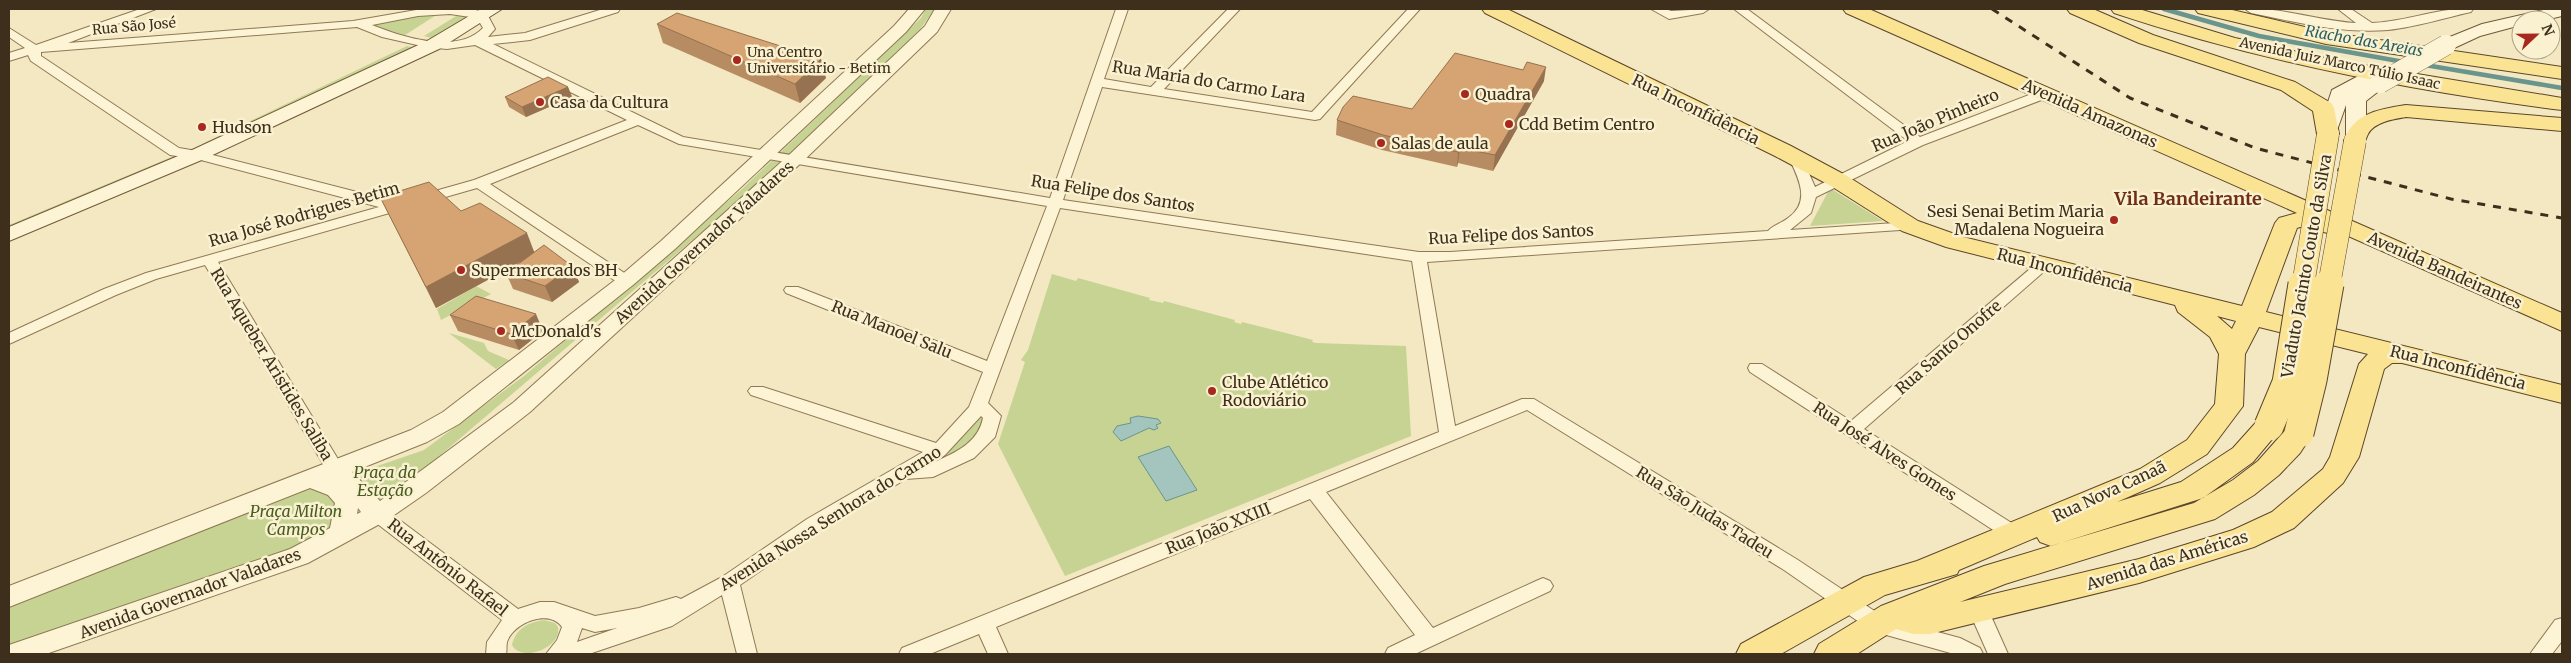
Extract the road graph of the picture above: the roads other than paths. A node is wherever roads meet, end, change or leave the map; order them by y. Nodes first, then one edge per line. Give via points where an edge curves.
1 (150, 9) edge
2 (362, 9) edge
3 (614, 9) edge
4 (917, 9) edge
5 (943, 9) edge
6 (1122, 9) edge
7 (1234, 9) edge
8 (1414, 9) edge
9 (1492, 9) edge
10 (1657, 9) edge
11 (1703, 9) edge
12 (1740, 9) edge
13 (1853, 9) edge
14 (2077, 9) edge
15 (2121, 9) edge
16 (2251, 9) edge
17 (2344, 9) edge
18 (2466, 9) edge
19 (2501, 9) edge
20 (475, 10) edge
21 (2216, 10) edge
22 (2562, 12) edge
23 (357, 23) junction
24 (2368, 26) junction
25 (9, 32) edge
26 (410, 40) junction
27 (477, 41) junction
28 (2437, 44) junction
29 (434, 45) junction
30 (34, 49) junction
31 (9, 57) edge
32 (2562, 72) edge
33 (2372, 81) junction
34 (1097, 82) junction
35 (1155, 90) junction
36 (2047, 93) junction
37 (2562, 104) edge
38 (1316, 116) joint
39 (639, 120) junction
40 (2562, 125) edge
41 (2328, 132) junction
42 (2356, 139) junction
43 (1918, 142) junction
44 (175, 152) junction
45 (765, 154) junction
46 (197, 155) junction
47 (1796, 158) junction
48 (795, 159) junction
49 (1839, 181) junction
50 (480, 183) junction
51 (1811, 194) junction
52 (1055, 202) junction
53 (396, 206) junction
54 (2327, 217) joint
55 (9, 222) edge
56 (1910, 226) junction
57 (9, 234) edge
58 (1768, 235) junction
59 (2377, 239) junction
60 (1419, 257) junction
61 (209, 259) junction
62 (2043, 265) junction
63 (626, 281) junction
64 (792, 290) dead end
65 (2175, 298) junction
66 (2252, 317) junction
67 (2562, 323) edge
68 (9, 338) edge
69 (2232, 354) junction
70 (2404, 354) junction
71 (1756, 368) dead end
72 (992, 369) junction
73 (757, 391) dead end
74 (2562, 394) edge
75 (1528, 403) joint
76 (979, 405) junction
77 (1852, 430) junction
78 (1448, 435) junction
79 (939, 451) junction
80 (335, 469) junction
81 (901, 474) junction
82 (311, 479) junction
83 (1314, 490) junction
84 (378, 514) junction
85 (341, 534) junction
86 (2014, 534) junction
87 (1928, 570) junction
88 (729, 582) junction
89 (1542, 586) dead end
90 (9, 597) edge
91 (693, 601) junction
92 (1846, 603) junction
93 (1979, 611) junction
94 (564, 614) junction
95 (517, 620) junction
96 (1885, 620) junction
97 (984, 623) junction
98 (2562, 626) edge
99 (1430, 638) junction
100 (15, 654) edge
101 (496, 654) edge
102 (556, 654) edge
103 (565, 654) edge
104 (747, 654) edge
105 (908, 654) edge
106 (998, 654) edge
107 (1395, 654) edge
108 (1753, 654) edge
109 (1830, 654) edge
110 (1973, 654) edge
111 (1998, 654) edge
112 (2540, 654) edge

1 - 30 street
2 - 23 street
3 - 27 street via 526,37
4 - 45 street, Avenida Governador Valadares via 900,29
5 - 48 street, Avenida Governador Valadares via 931,29
6 - 34 street, Avenida Nossa Senhora do Carmo
7 - 35 street
8 - 38 street
9 - 47 main road, Rua Inconfidência
10 - 11 street via 1669,15
12 - 43 street
13 - 36 main road, Avenida Amazonas
14 - 41 main road via 2146,39 2288,86 2323,108
15 - 37 main road, Avenida Juiz Marco Túlio Isaac via 2285,55 2404,79
16 - 24 street via 2323,23
17 - 24 street
18 - 24 street via 2417,21
19 - 28 main road via 2463,22
20 - 23 street, Rua São José via 425,12
20 - 26 main road
20 - 27 street via 490,30
20 - 29 main road
21 - 32 main road, Avenida Juiz Marco Túlio Isaac via 2326,38
22 - 28 main road via 2505,23
23 - 26 street
23 - 30 street, Rua São José
25 - 30 street
26 - 29 street
26 - 44 main road
27 - 29 street
27 - 39 street, Rua Felipe dos Santos
28 - 33 main road, bridge
29 - 46 main road
30 - 31 street
30 - 44 street via 35,58
33 - 41 main road, Viaduto Jacinto Couto da Silva via 2339,94
33 - 42 main road, Viaduto Jacinto Couto da Silva via 2356,100
34 - 35 street, Rua Maria do Carmo Lara
34 - 52 street, Avenida Nossa Senhora do Carmo
35 - 38 street, Rua Maria do Carmo Lara
36 - 43 street, Rua João Pinheiro
36 - 54 main road, Avenida Amazonas
39 - 45 street, Rua Felipe dos Santos via 679,140
39 - 50 street, Rua José Rodrigues Betim
40 - 42 main road via 2406,111 2381,114 2366,123
41 - 87 main road, Viaduto Jacinto Couto da Silva, bridge via 2287,383 2269,426 2243,455 2192,490
42 - 96 main road, Viaduto Jacinto Couto da Silva, bridge via 2312,380 2299,433 2289,448 2227,498 2204,511 1995,575
43 - 49 street, Rua João Pinheiro
44 - 46 street
44 - 55 main road
45 - 48 street, Rua Felipe dos Santos
45 - 63 street, Avenida Governador Valadares via 676,239
46 - 53 street
46 - 57 main road
47 - 49 main road, Rua Inconfidência
47 - 51 street
48 - 52 street, Rua Felipe dos Santos
48 - 84 street, Avenida Governador Valadares via 522,407
49 - 51 street, Rua João Pinheiro
49 - 56 main road, Rua Inconfidência
50 - 53 street, Rua José Rodrigues Betim
50 - 63 street
51 - 58 street, Rua Felipe dos Santos via 1809,207 1798,220
52 - 60 street, Rua Felipe dos Santos
52 - 72 street, Avenida Nossa Senhora do Carmo
53 - 61 street, Rua José Rodrigues Betim
54 - 59 main road, Avenida Bandeirantes
56 - 58 street, Rua Felipe dos Santos
56 - 62 main road, Rua Inconfidência via 1955,242
58 - 60 street, Rua Felipe dos Santos
59 - 66 main road, Rua Nova Canaã via 2300,220 2287,223
59 - 67 main road, Avenida Bandeirantes
60 - 78 street
61 - 68 street, Rua José Rodrigues Betim via 110,292
61 - 80 street, Rua Aqueber Aristides Saliba
62 - 65 main road, Rua Inconfidência
62 - 77 street, Rua Santo Onofre
63 - 80 street, Avenida Governador Valadares via 451,418 419,436
64 - 72 street, Rua Manoel Salu
65 - 66 main road, Rua Inconfidência
65 - 69 main road via 2221,332
66 - 69 main road, Rua Nova Canaã
66 - 70 main road, Rua Inconfidência
69 - 86 main road, Rua Nova Canaã via 2229,406 2197,447 2150,476
70 - 74 main road, Rua Inconfidência
70 - 93 main road, Avenida das Américas via 2386,355 2372,364 2344,457 2333,476 2283,520 2243,539 2139,571
71 - 77 street, Rua José Alves Gomes
72 - 76 street, Avenida Nossa Senhora do Carmo
73 - 79 street
75 - 78 street, Rua João XXIII
75 - 92 street, Rua São Judas Tadeu via 1791,564
76 - 79 street, Avenida Nossa Senhora do Carmo via 961,430
76 - 81 street via 992,416 989,433 968,454 933,470
77 - 86 street, Rua José Alves Gomes
78 - 83 street, Rua João XXIII
79 - 81 street, Avenida Nossa Senhora do Carmo
80 - 82 street, Avenida Governador Valadares
80 - 84 street
81 - 88 street, Avenida Nossa Senhora do Carmo via 814,524
82 - 85 street via 337,489 347,501
82 - 90 street, Avenida Governador Valadares
83 - 97 street, Rua João XXIII
83 - 99 street
84 - 85 street, Avenida Governador Valadares
84 - 95 street, Rua Antônio Rafael
85 - 100 street, Avenida Governador Valadares via 300,556
86 - 87 main road, Rua Nova Canaã
87 - 92 main road via 1875,586
88 - 91 street, Avenida Nossa Senhora do Carmo
88 - 104 street
89 - 99 street
91 - 94 street, Avenida Nossa Senhora do Carmo via 595,624
91 - 103 street, Avenida Nossa Senhora do Carmo via 665,620
92 - 96 street, Rua São Judas Tadeu
92 - 108 main road
93 - 96 main road, Avenida das Américas via 1930,622
93 - 111 street
94 - 95 street, Avenida Nossa Senhora do Carmo via 544,610
94 - 102 street via 572,626 571,635
95 - 101 street via 499,637
96 - 109 main road
96 - 110 street
97 - 105 street, Rua João XXIII
97 - 106 street
98 - 112 street
99 - 107 street

